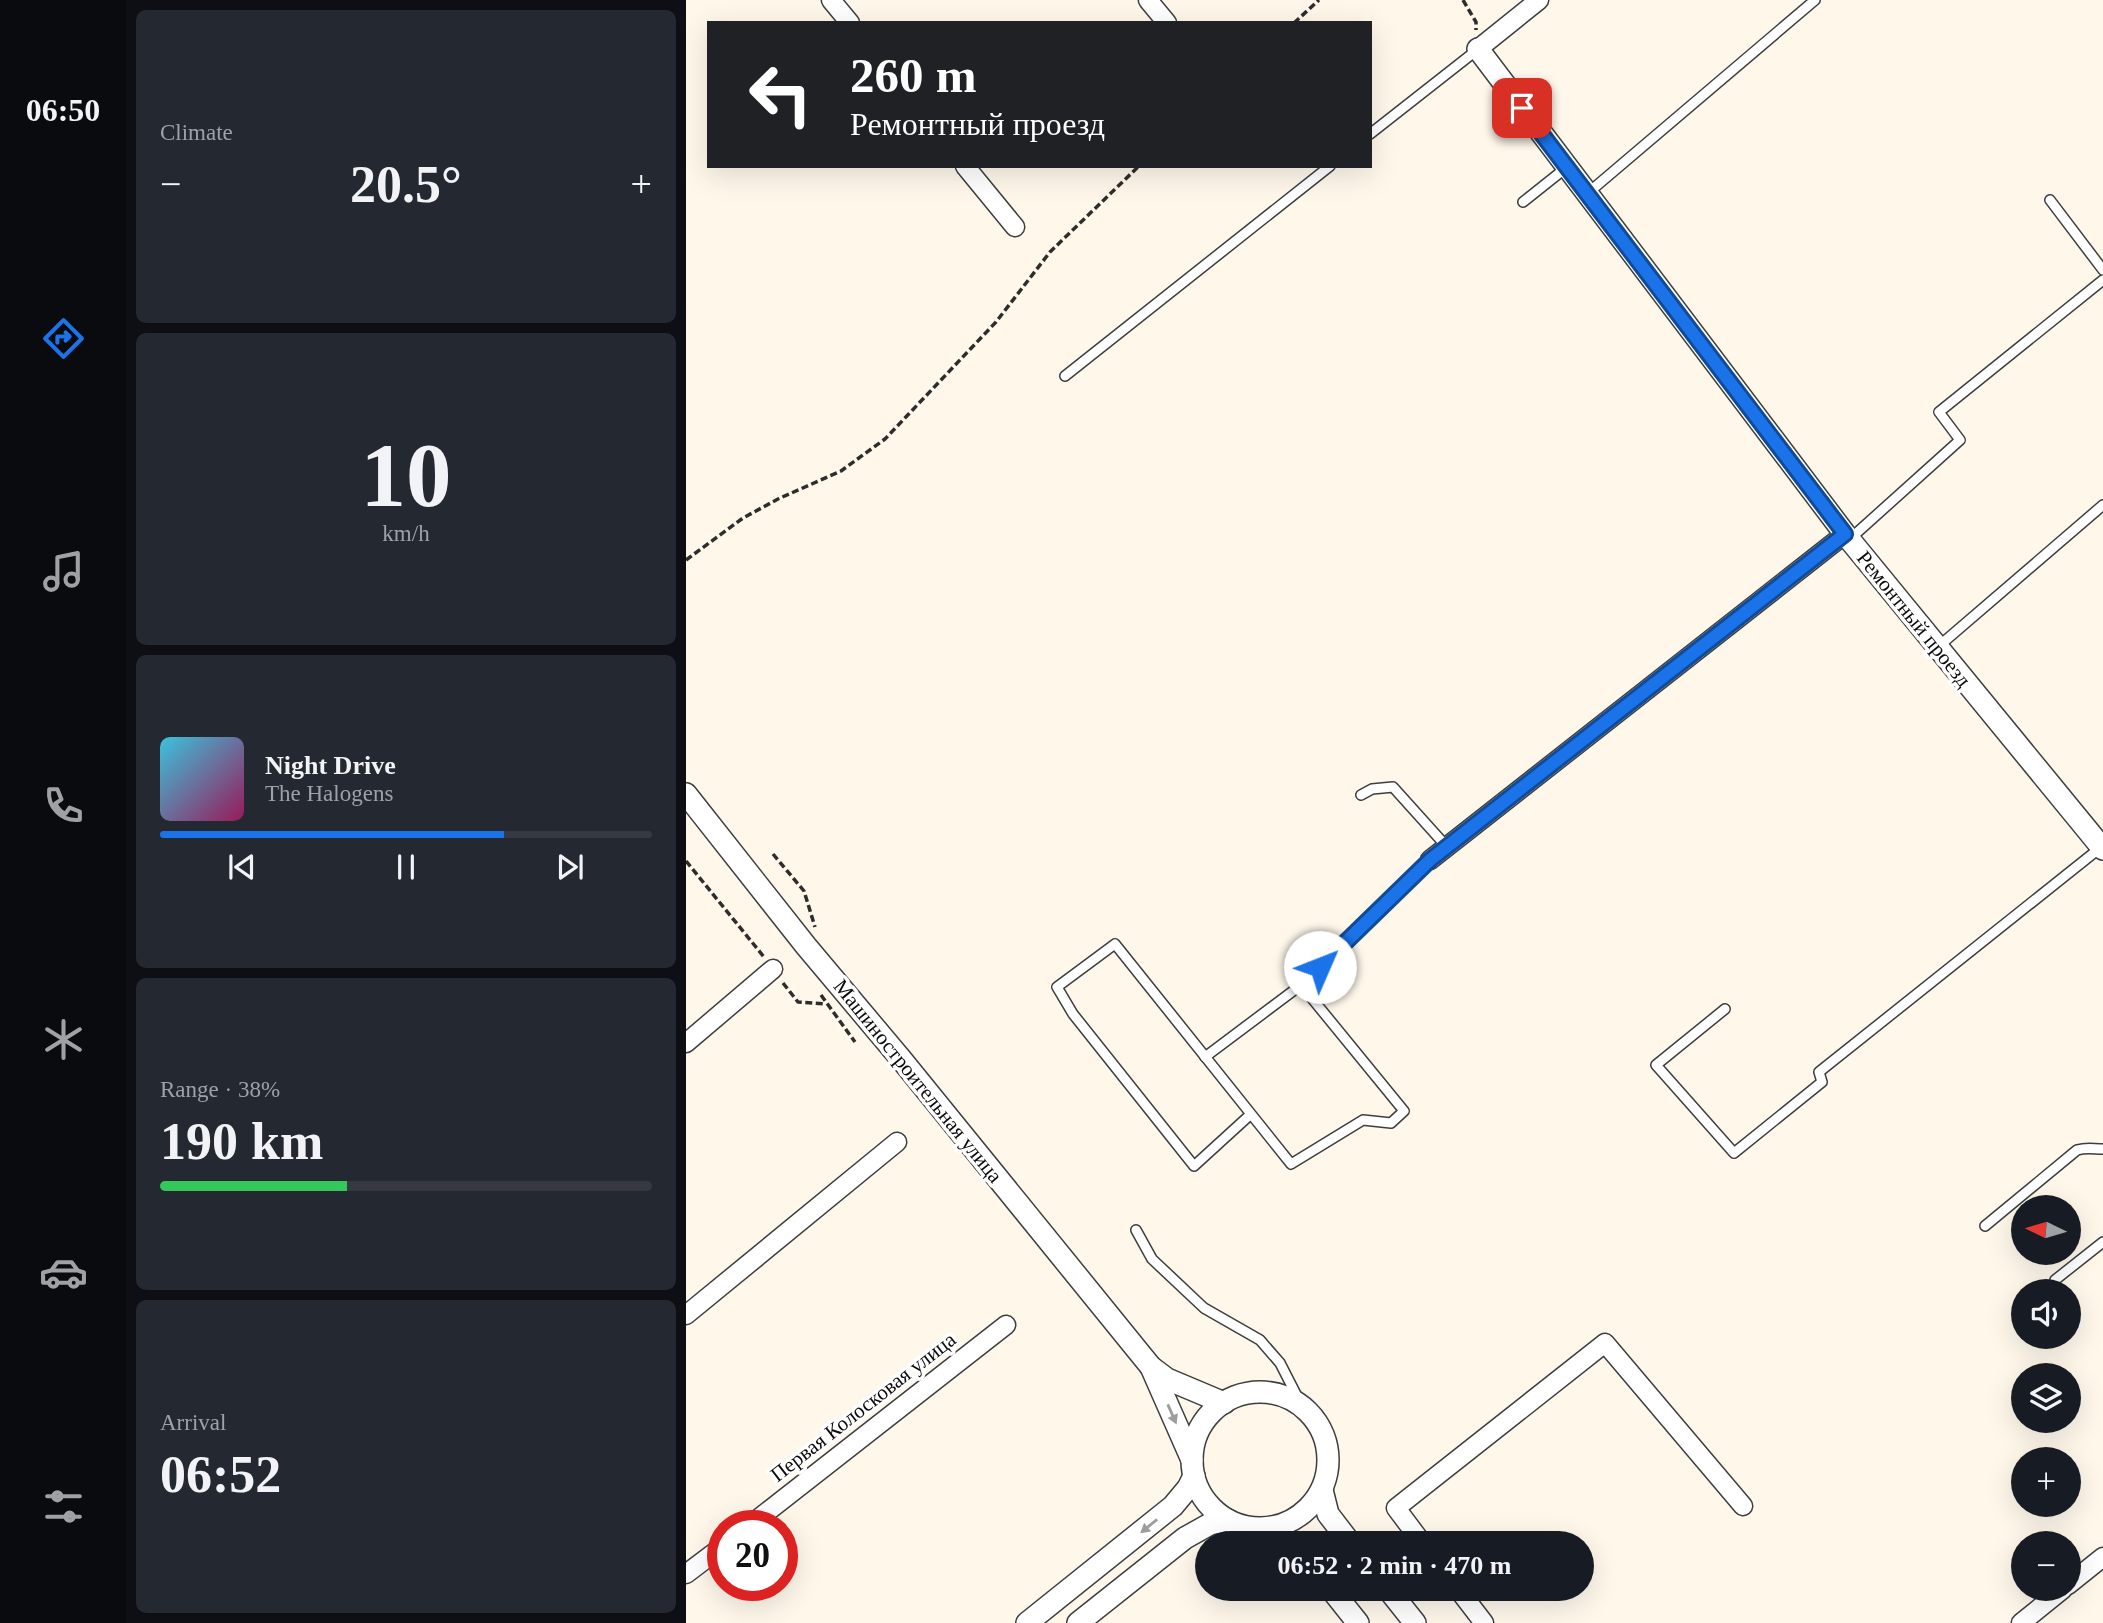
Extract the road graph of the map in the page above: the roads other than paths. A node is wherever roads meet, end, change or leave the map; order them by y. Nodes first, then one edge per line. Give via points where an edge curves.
1 (831, 0) edge
2 (1148, 0) edge
3 (1539, 0) edge
4 (1815, 0) edge
5 (848, 21) edge
6 (1165, 21) edge
7 (1478, 49) junction
8 (1372, 132) edge
9 (1567, 167) junction
10 (967, 168) edge
11 (1327, 168) edge
12 (1587, 194) junction
13 (2050, 200) dead end
14 (1523, 202) dead end
15 (1015, 228) dead end
16 (2103, 278) edge
17 (1065, 376) dead end
18 (2103, 505) edge
19 (1847, 537) junction
20 (1938, 647) junction
21 (686, 794) edge
22 (1361, 795) dead end
23 (2101, 843) edge
24 (1447, 846) junction
25 (1430, 860) joint
26 (773, 969) road end
27 (1301, 985) junction
28 (1725, 1009) dead end
29 (686, 1043) edge
30 (1205, 1057) junction
31 (1251, 1114) junction
32 (897, 1142) dead end
33 (2103, 1149) edge
34 (1985, 1226) dead end
35 (1136, 1230) dead end
36 (2103, 1242) edge
37 (2057, 1279) edge
38 (686, 1315) edge
39 (1006, 1325) dead end
40 (1151, 1367) junction
41 (1224, 1403) junction
42 (1302, 1406) junction
43 (1193, 1468) junction
44 (1322, 1490) junction
45 (1743, 1506) dead end
46 (769, 1510) edge
47 (1228, 1520) junction
48 (1273, 1527) junction
49 (1278, 1531) edge
50 (1341, 1531) edge
51 (1413, 1531) edge
52 (2103, 1557) edge
53 (707, 1558) edge
54 (686, 1574) edge
55 (2081, 1575) edge
56 (1341, 1601) edge
57 (1398, 1601) edge
58 (1467, 1601) edge
59 (2048, 1601) edge
60 (1027, 1623) edge
61 (1078, 1623) edge
62 (1358, 1623) edge
63 (1415, 1623) edge
64 (1484, 1623) edge
65 (2021, 1623) edge

1 - 5 street
2 - 6 street
3 - 7 street
4 - 12 lane
7 - 8 lane
7 - 9 street, Ремонтный проезд
9 - 12 street, Ремонтный проезд
9 - 14 lane
10 - 15 street
11 - 17 lane
12 - 19 street, Ремонтный проезд
13 - 16 lane
16 - 19 lane via 1939,412 1960,440
18 - 20 lane
19 - 20 street, Ремонтный проезд
19 - 24 street
20 - 23 street, Ремонтный проезд
21 - 40 street, Машиностроительная улица
22 - 24 lane via 1393,787
23 - 28 lane via 1819,1072 1822,1082 1734,1153 1656,1065
24 - 25 street
25 - 27 lane
26 - 29 street
27 - 30 lane
27 - 31 lane via 1404,1111 1391,1123 1363,1120 1291,1164
30 - 31 lane
30 - 31 lane via 1115,944 1057,987 1073,1014 1194,1166
32 - 38 street
33 - 34 lane via 2077,1150
35 - 42 lane via 1152,1259 1204,1308 1260,1340 1280,1363
36 - 37 lane
39 - 46 street, Первая Колосковая улица
40 - 41 street, Машиностроительная улица via 1167,1379
40 -> 43 street, Машиностроительная улица
41 - 42 street via 1243,1394 1264,1392
41 - 43 street via 1200,1429
42 - 44 street via 1318,1423 1326,1445 1328,1468
43 - 47 street via 1201,1494
43 -> 60 street via 1188,1488 1173,1506
44 - 48 street via 1293,1520
44 - 50 street via 1328,1514
45 - 51 street via 1605,1343 1396,1508
47 - 48 street via 1250,1527
47 - 61 street via 1185,1538
48 - 49 street
52 - 55 street
53 - 54 street
56 - 62 street
57 - 63 street
58 - 64 street
59 - 65 street

